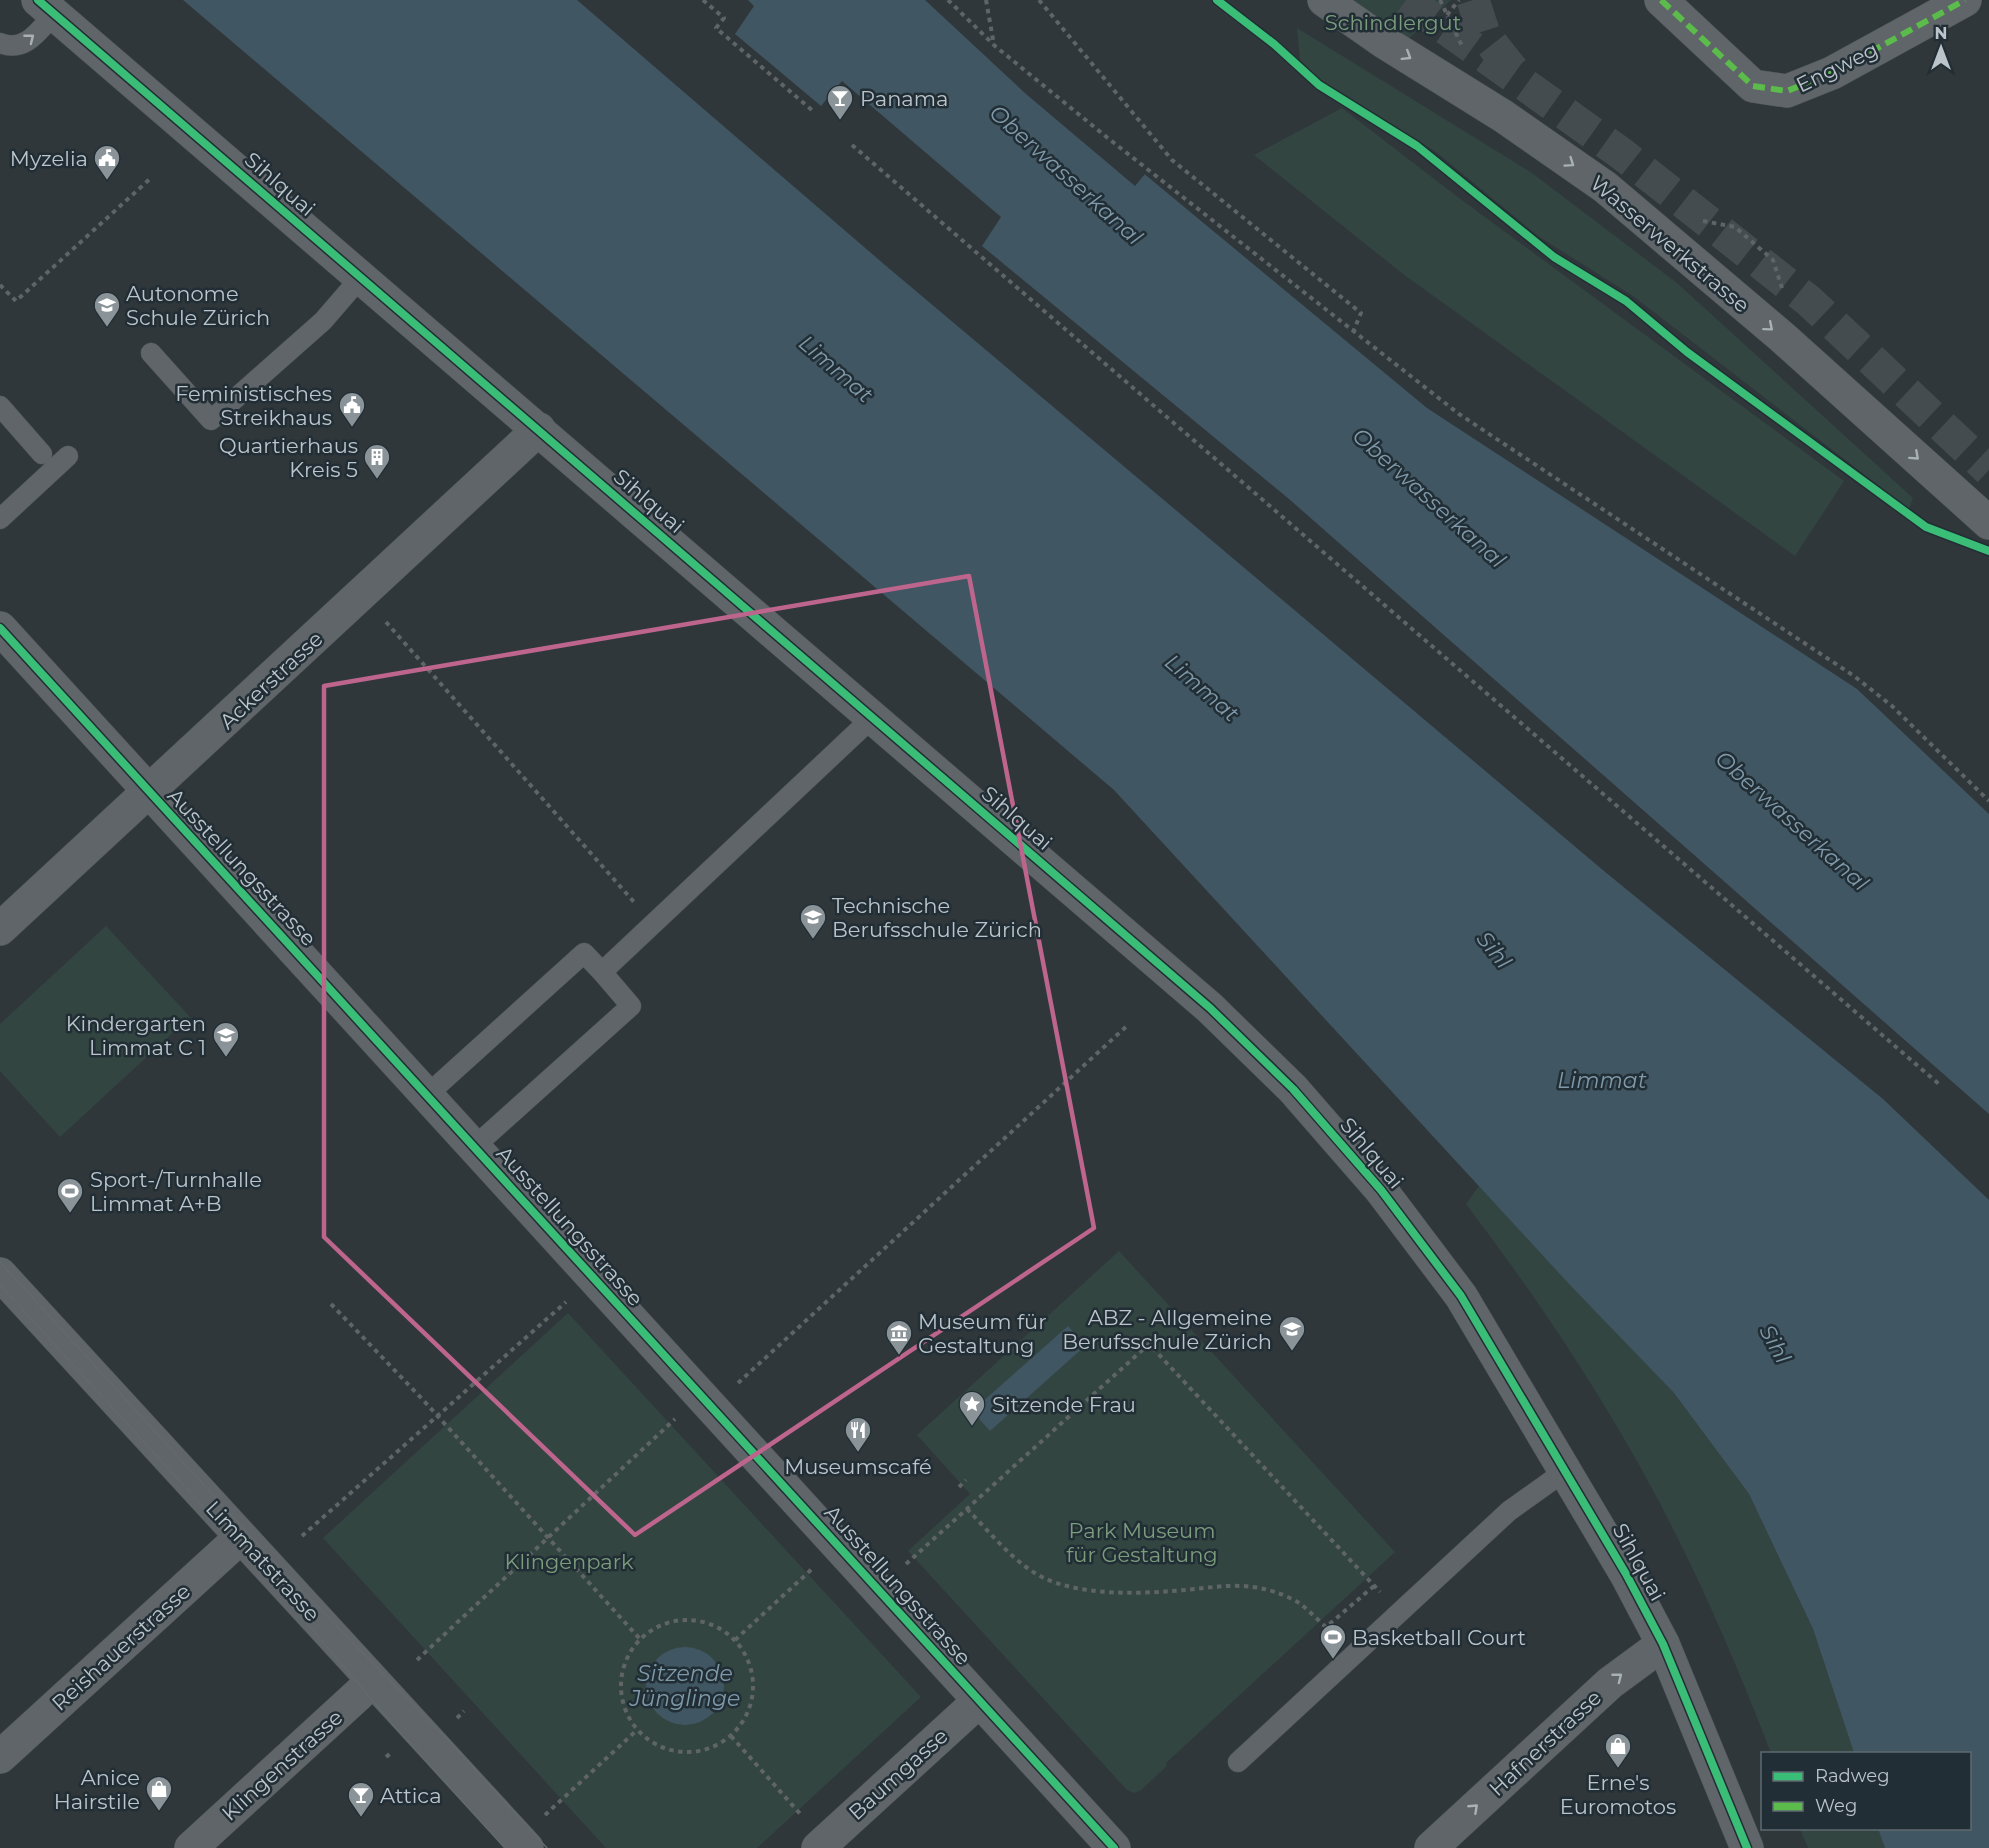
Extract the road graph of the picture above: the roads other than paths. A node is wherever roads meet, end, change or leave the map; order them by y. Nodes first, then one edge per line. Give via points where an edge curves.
1 (1324, 0) edge
2 (1661, 0) edge
3 (1965, 0) edge
4 (46, 7) edge
5 (0, 43) edge
6 (361, 277) junction
7 (151, 353) dead end
8 (0, 406) edge
9 (539, 429) junction
10 (42, 454) dead end
11 (68, 456) dead end
12 (0, 519) edge
13 (1989, 523) edge
14 (0, 628) edge
15 (872, 718) junction
16 (149, 792) junction
17 (0, 929) edge
18 (602, 972) junction
19 (427, 1095) junction
20 (474, 1147) junction
21 (0, 1274) edge
22 (1565, 1471) junction
23 (241, 1537) junction
24 (1663, 1644) junction
25 (373, 1681) junction
26 (979, 1701) junction
27 (0, 1757) edge
28 (1238, 1762) dead end
29 (191, 1848) edge
30 (526, 1848) edge
31 (818, 1848) edge
32 (1113, 1848) edge
33 (1431, 1848) edge
34 (1747, 1848) edge

1 -> 13 street, Wasserwerkstrasse via 1605,187 1782,337
2 - 3 street, Engweg via 1753,86 1787,91 1832,74
5 -> 4 lane via 10,47 28,42
4 - 6 street, Sihlquai
6 - 7 lane via 323,321 211,420
6 - 9 street, Sihlquai
8 - 10 lane
9 - 15 street, Sihlquai
9 - 16 street, Ackerstrasse
11 - 12 lane
14 - 16 street, Ausstellungsstrasse
15 - 18 lane
15 - 22 street, Sihlquai via 1209,1008 1293,1089 1381,1190 1461,1296
16 - 17 street, Ackerstrasse
16 - 19 street, Ausstellungsstrasse
18 - 19 lane via 584,953
18 - 20 lane via 631,1006
19 - 20 street, Ausstellungsstrasse
20 - 26 street, Ausstellungsstrasse
21 - 23 street, Limmatstrasse
22 - 24 street, Sihlquai
22 - 28 lane via 1509,1511
23 - 25 street, Limmatstrasse
23 - 27 street, Reishauerstrasse
33 -> 24 street, Hafnerstrasse via 1610,1683
24 - 34 street, Sihlquai
25 - 29 street, Klingenstrasse
25 - 30 street, Limmatstrasse
26 - 31 street, Baumgasse
26 - 32 street, Ausstellungsstrasse

